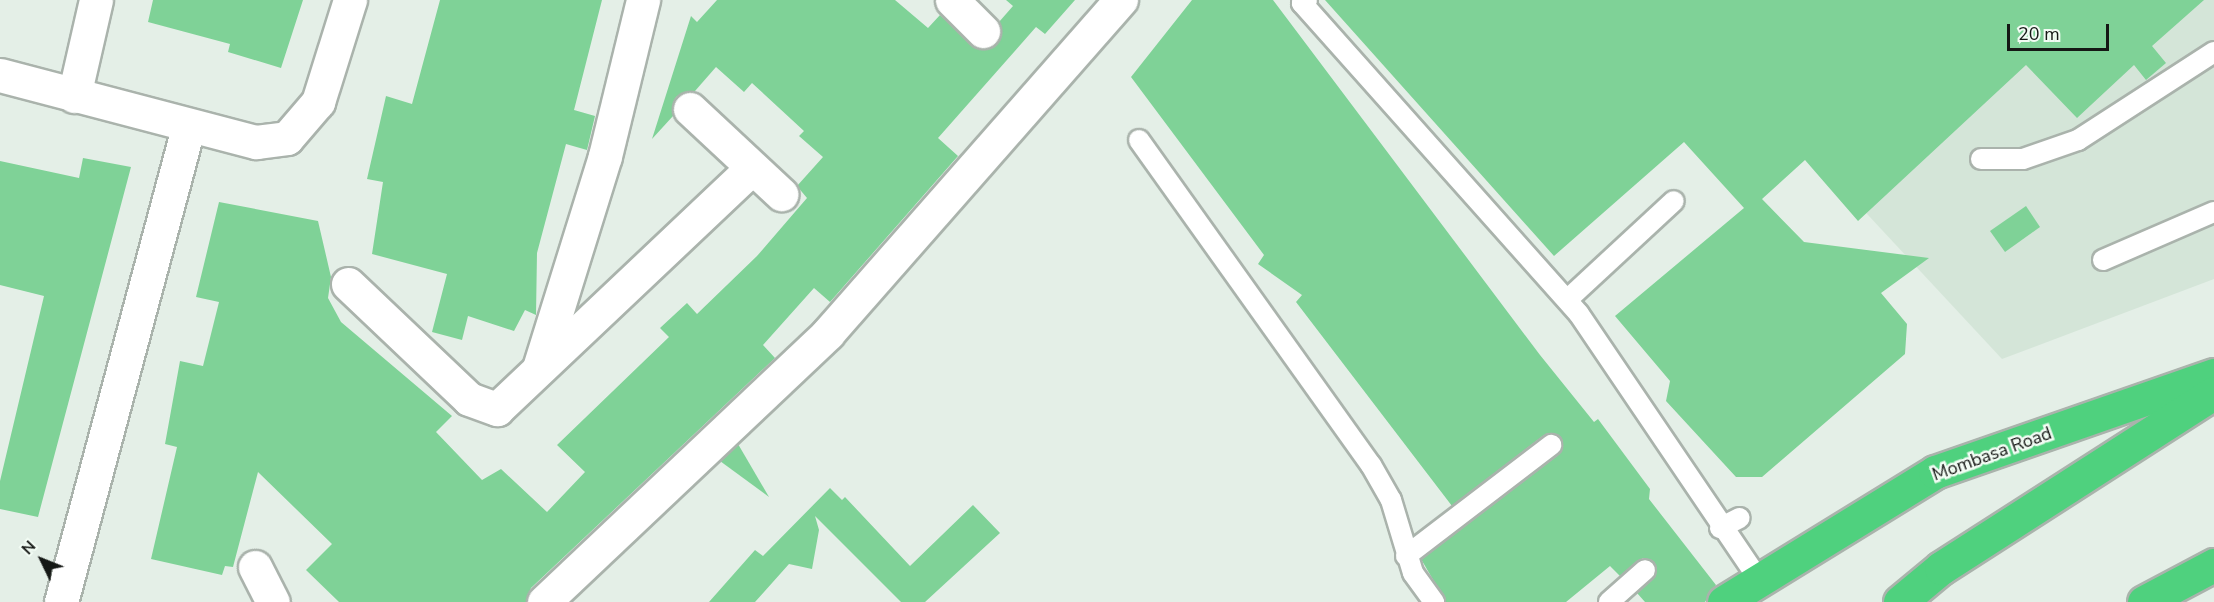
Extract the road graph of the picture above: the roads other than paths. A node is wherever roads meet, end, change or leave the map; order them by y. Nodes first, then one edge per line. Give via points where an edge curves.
1 (96, 0) edge
2 (350, 0) edge
3 (643, 0) edge
4 (952, 0) edge
5 (1121, 0) edge
6 (1307, 0) edge
7 (983, 31) dead end
8 (2214, 52) edge
9 (0, 75) edge
10 (75, 96) junction
11 (690, 109) dead end
12 (188, 127) junction
13 (1139, 140) dead end
14 (1981, 159) dead end
15 (750, 169) junction
16 (782, 194) dead end
17 (1674, 201) dead end
18 (2214, 212) edge
19 (2103, 260) dead end
20 (348, 284) dead end
21 (1568, 299) junction
22 (539, 370) junction
23 (2214, 375) edge
24 (2214, 393) edge
25 (1551, 445) dead end
26 (1740, 518) dead end
27 (1720, 528) junction
28 (1406, 556) junction
29 (2214, 565) edge
30 (255, 567) dead end
31 (1645, 570) dead end
32 (1758, 578) junction
33 (61, 602) edge
34 (273, 602) edge
35 (544, 602) edge
36 (1434, 602) edge
37 (1609, 602) edge
38 (1724, 602) edge
39 (1900, 602) edge
40 (2144, 602) edge

1 - 10 street
2 - 12 street via 318,102 298,132 256,142
3 - 22 street via 605,156
4 - 7 street
5 - 35 street via 828,333
6 - 21 lane via 1302,3
8 - 14 lane via 2078,140 2023,159
9 - 10 street
10 - 12 street
11 - 15 street
12 - 33 street
13 - 28 lane via 1371,465 1391,500
15 - 16 street
15 - 22 street
17 - 21 lane
18 - 19 lane
20 - 22 street via 478,407 497,409
21 - 27 lane
23 - 32 highway, Mombasa Road via 1935,472
24 - 39 highway via 1941,568
25 - 28 lane
26 - 27 lane
27 - 32 lane
28 - 36 lane
29 - 40 highway
30 - 34 street
31 - 37 lane
32 - 38 highway, Mombasa Road

